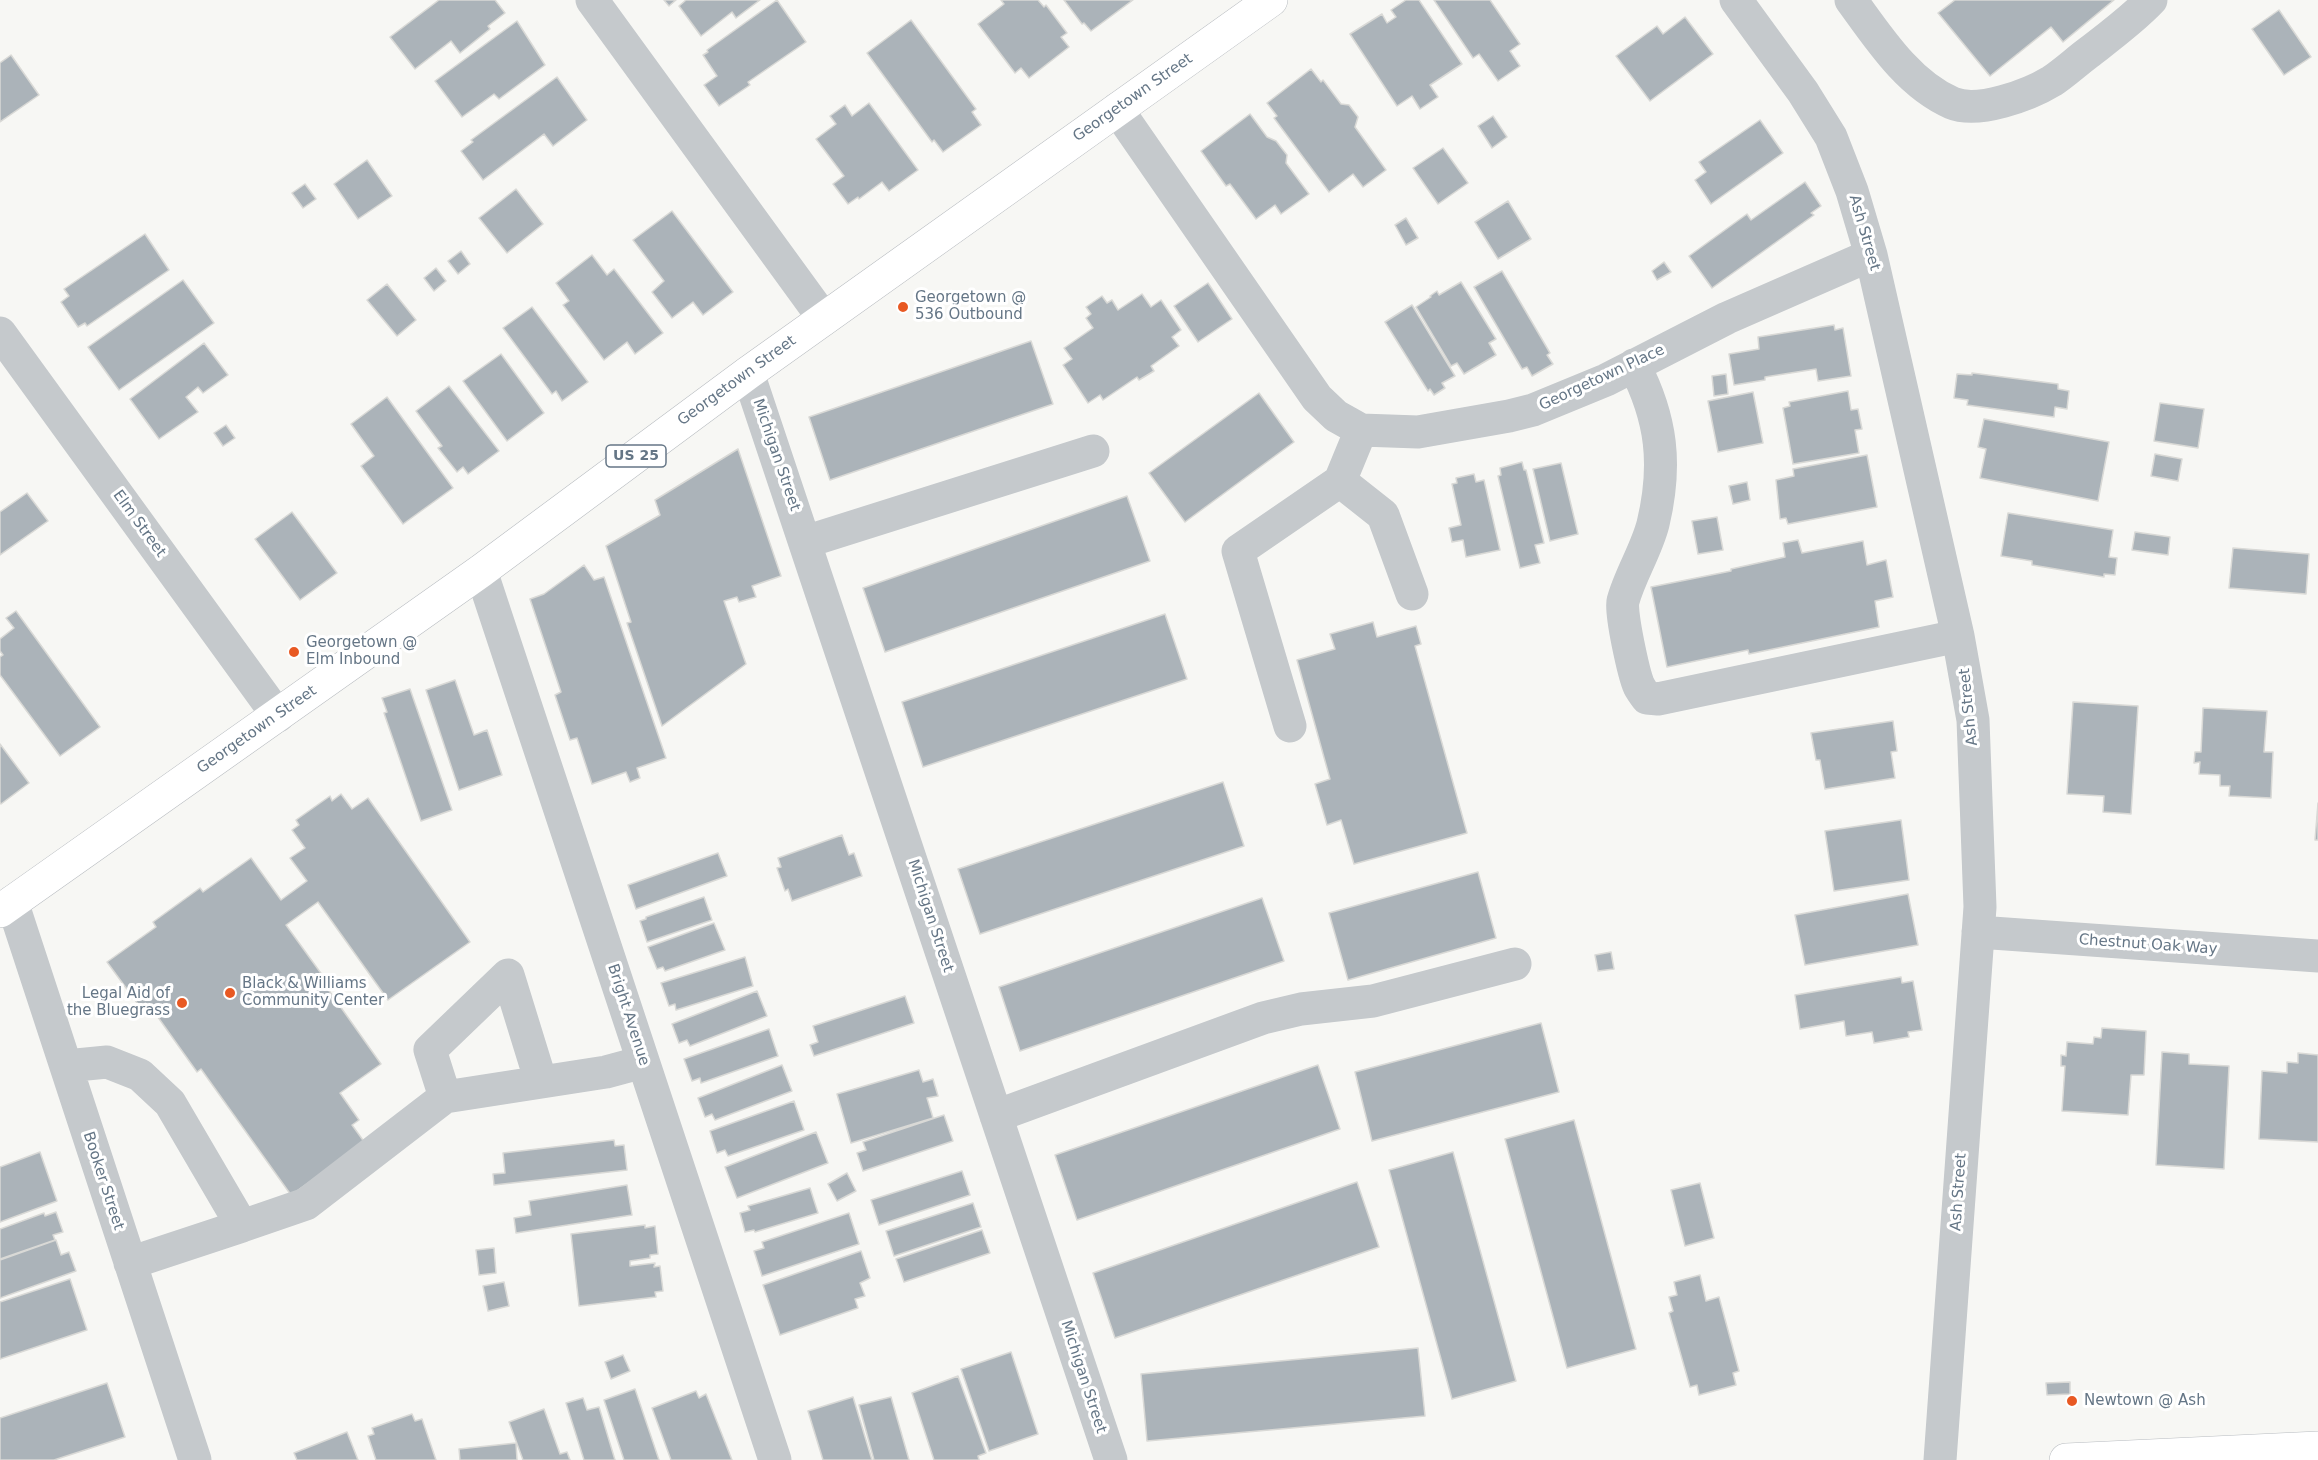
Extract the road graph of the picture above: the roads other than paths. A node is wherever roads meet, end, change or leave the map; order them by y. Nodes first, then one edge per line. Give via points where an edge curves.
1 (592, 0) edge
2 (1271, 0) edge
3 (1736, 0) edge
4 (1851, 0) edge
5 (2151, 0) edge
6 (1117, 110) junction
7 (1871, 255) junction
8 (824, 319) junction
9 (0, 333) edge
10 (1634, 365) junction
11 (748, 373) junction
12 (1361, 430) junction
13 (1093, 450) dead end
14 (1340, 481) junction
15 (805, 542) junction
16 (481, 571) junction
17 (1412, 594) dead end
18 (1958, 636) junction
19 (278, 716) junction
20 (1290, 726) dead end
21 (6, 906) edge
22 (1978, 932) junction
23 (2318, 956) edge
24 (1515, 964) dead end
25 (643, 1062) junction
26 (66, 1066) junction
27 (541, 1082) junction
28 (445, 1097) junction
29 (996, 1116) junction
30 (242, 1226) junction
31 (130, 1263) junction
32 (2318, 1448) edge
33 (195, 1460) edge
34 (775, 1460) edge
35 (1110, 1460) edge
36 (1940, 1460) edge
37 (2066, 1460) edge

1 - 8 street
2 - 6 main road, Georgetown Street / US 25
3 - 7 street, Ash Street via 1831,137
4 - 5 street via 1892,55 1927,88 1953,104 1971,108 2010,100 2051,82 2135,17
6 - 8 main road, Georgetown Street / US 25
6 - 12 street, Georgetown Place via 1317,398 1336,416
7 - 10 street, Georgetown Place via 1727,318
7 - 18 street, Ash Street
8 - 11 main road, Georgetown Street / US 25
9 - 19 street, Elm Street
10 - 12 street, Georgetown Place via 1533,410 1509,416 1418,432
10 - 18 street via 1656,420 1661,461 1653,525 1622,604 1639,686 1647,698 1658,699
11 - 15 street, Michigan Street
11 - 16 main road, Georgetown Street / US 25
12 - 14 street
13 - 15 street
14 - 17 street via 1383,515
14 - 20 street via 1238,551
15 - 29 street, Michigan Street
16 - 19 main road, Georgetown Street / US 25
16 - 25 street, Bright Avenue
18 - 22 street, Ash Street via 1973,720
19 - 21 main road, Georgetown Street / US 25
21 - 26 street, Booker Street
22 - 23 street, Chestnut Oak Way
22 - 36 street, Ash Street
24 - 29 street via 1373,1001 1301,1009 1263,1018
25 - 27 street
25 - 34 street, Bright Avenue
26 - 30 street via 107,1062 140,1075 171,1103
26 - 31 street, Booker Street
27 - 28 street
27 - 28 street via 508,975 429,1050
28 - 30 street via 306,1204
29 - 35 street, Michigan Street
30 - 31 street
31 - 33 street, Booker Street
32 - 37 main road

